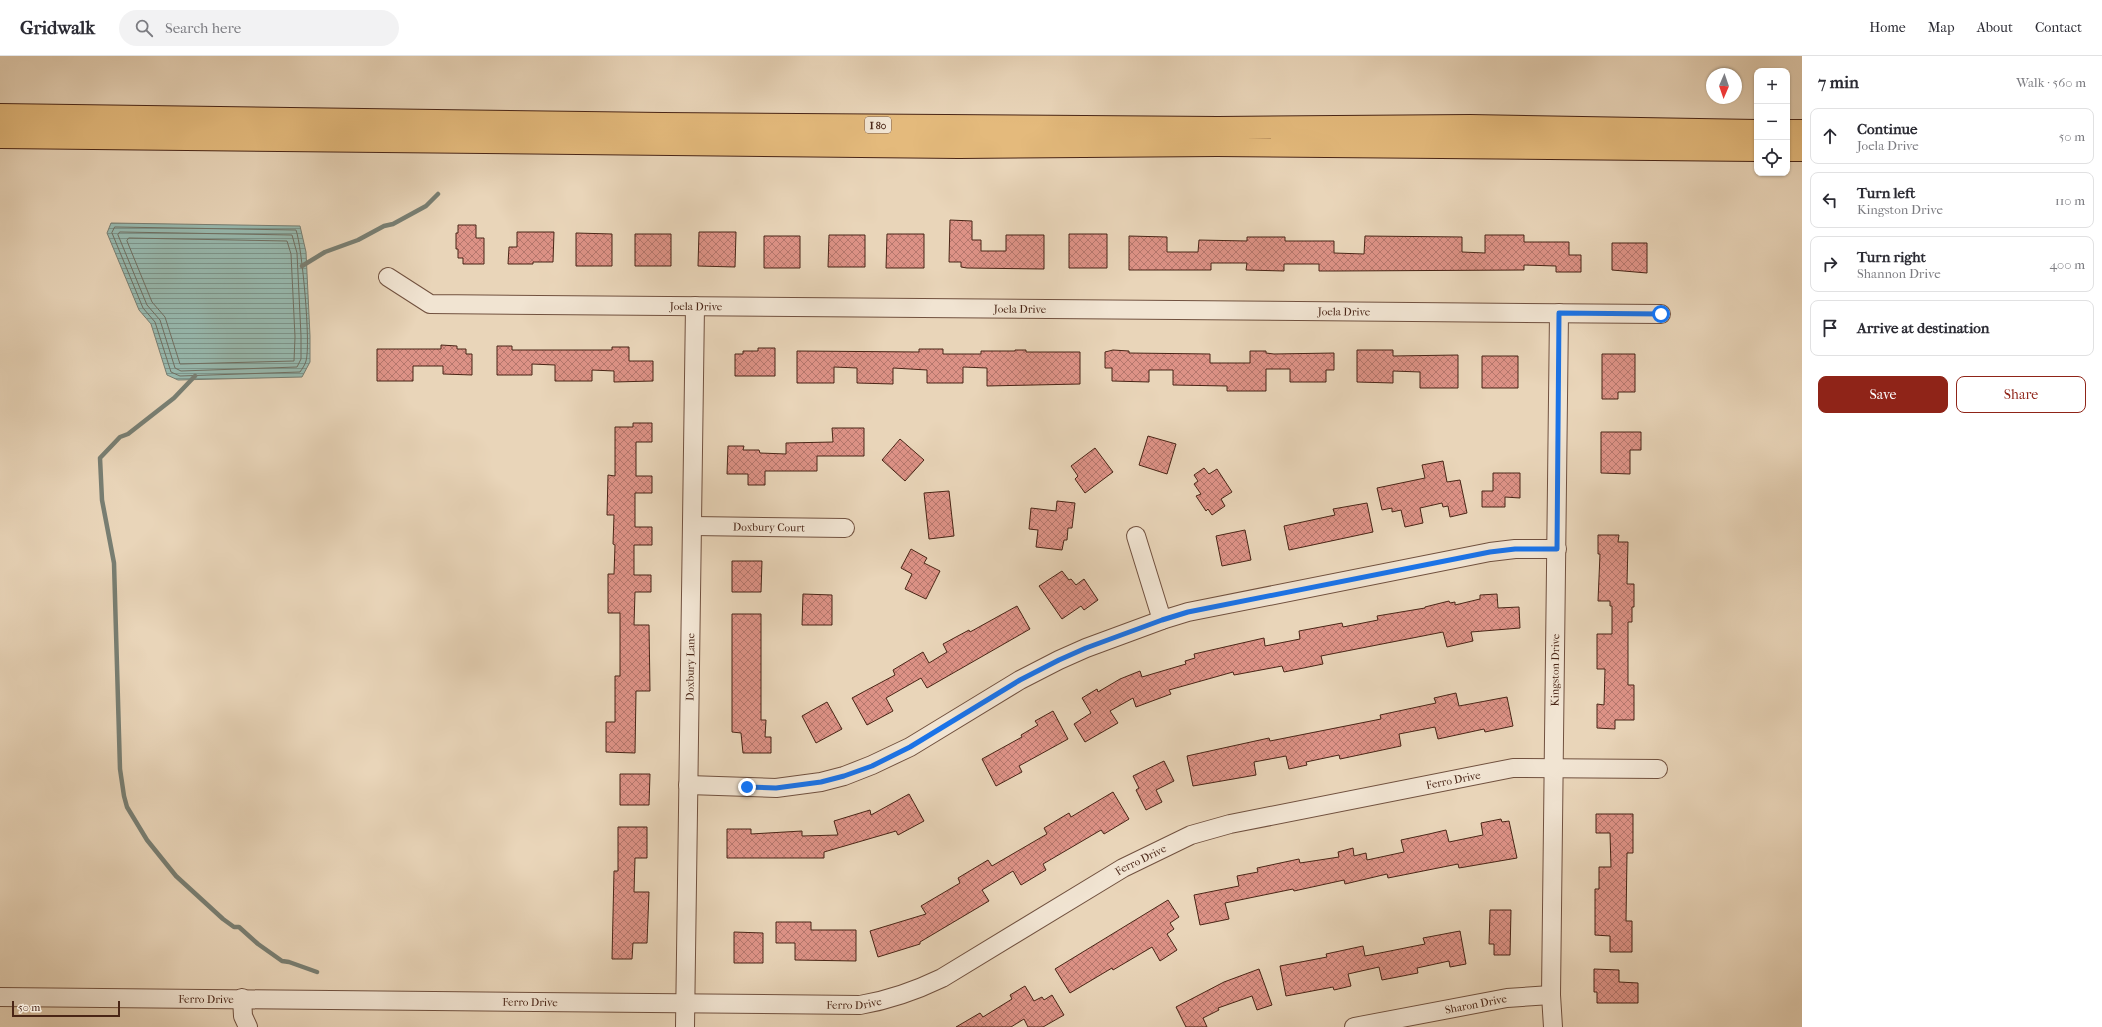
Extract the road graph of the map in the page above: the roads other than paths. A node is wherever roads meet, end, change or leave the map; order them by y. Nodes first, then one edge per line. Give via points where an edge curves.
1 (0, 115) edge
2 (1754, 131) edge
3 (1790, 131) edge
4 (1802, 131) edge
5 (0, 137) edge
6 (1754, 150) edge
7 (1790, 150) edge
8 (1802, 150) edge
9 (388, 277) dead end
10 (695, 306) junction
11 (1559, 313) junction
12 (1661, 314) dead end
13 (693, 526) junction
14 (845, 528) dead end
15 (1136, 536) dead end
16 (1557, 549) junction
17 (1162, 620) junction
18 (1555, 768) junction
19 (1658, 769) dead end
20 (688, 785) junction
21 (1551, 995) junction
22 (0, 997) edge
23 (242, 998) junction
24 (685, 1003) junction
25 (242, 1023) edge
26 (685, 1027) edge
27 (1354, 1027) edge
28 (1553, 1027) edge

1 - 2 highway, I 80 via 654,124 1218,128 1470,126
3 - 4 highway
5 - 6 highway, I 80 via 943,147 1225,145
7 - 8 highway
9 - 10 street, Joela Drive via 430,304
10 - 11 street, Joela Drive
10 - 13 street, Doxbury Lane
11 - 12 street, Joela Drive
11 - 16 street, Kingston Drive
13 - 14 street, Doxbury Court
13 - 20 street, Doxbury Lane
15 - 17 street
16 - 17 street via 1515,549 1451,558 1188,612
16 - 18 street, Kingston Drive
17 - 20 street via 1059,660 1020,680 910,747 872,766 844,776 776,788
18 - 19 street, Ferro Drive
18 - 21 street, Kingston Drive
18 - 24 street, Ferro Drive via 1513,768 1230,824 1191,835 1123,868 942,978 885,1001 830,1006
20 - 24 street, Doxbury Lane
21 - 27 street, Sharon Drive via 1507,998
21 - 28 street, Kingston Drive
22 - 23 street, Ferro Drive
23 - 24 street, Ferro Drive
23 - 25 street
24 - 26 street, Doxbury Lane

